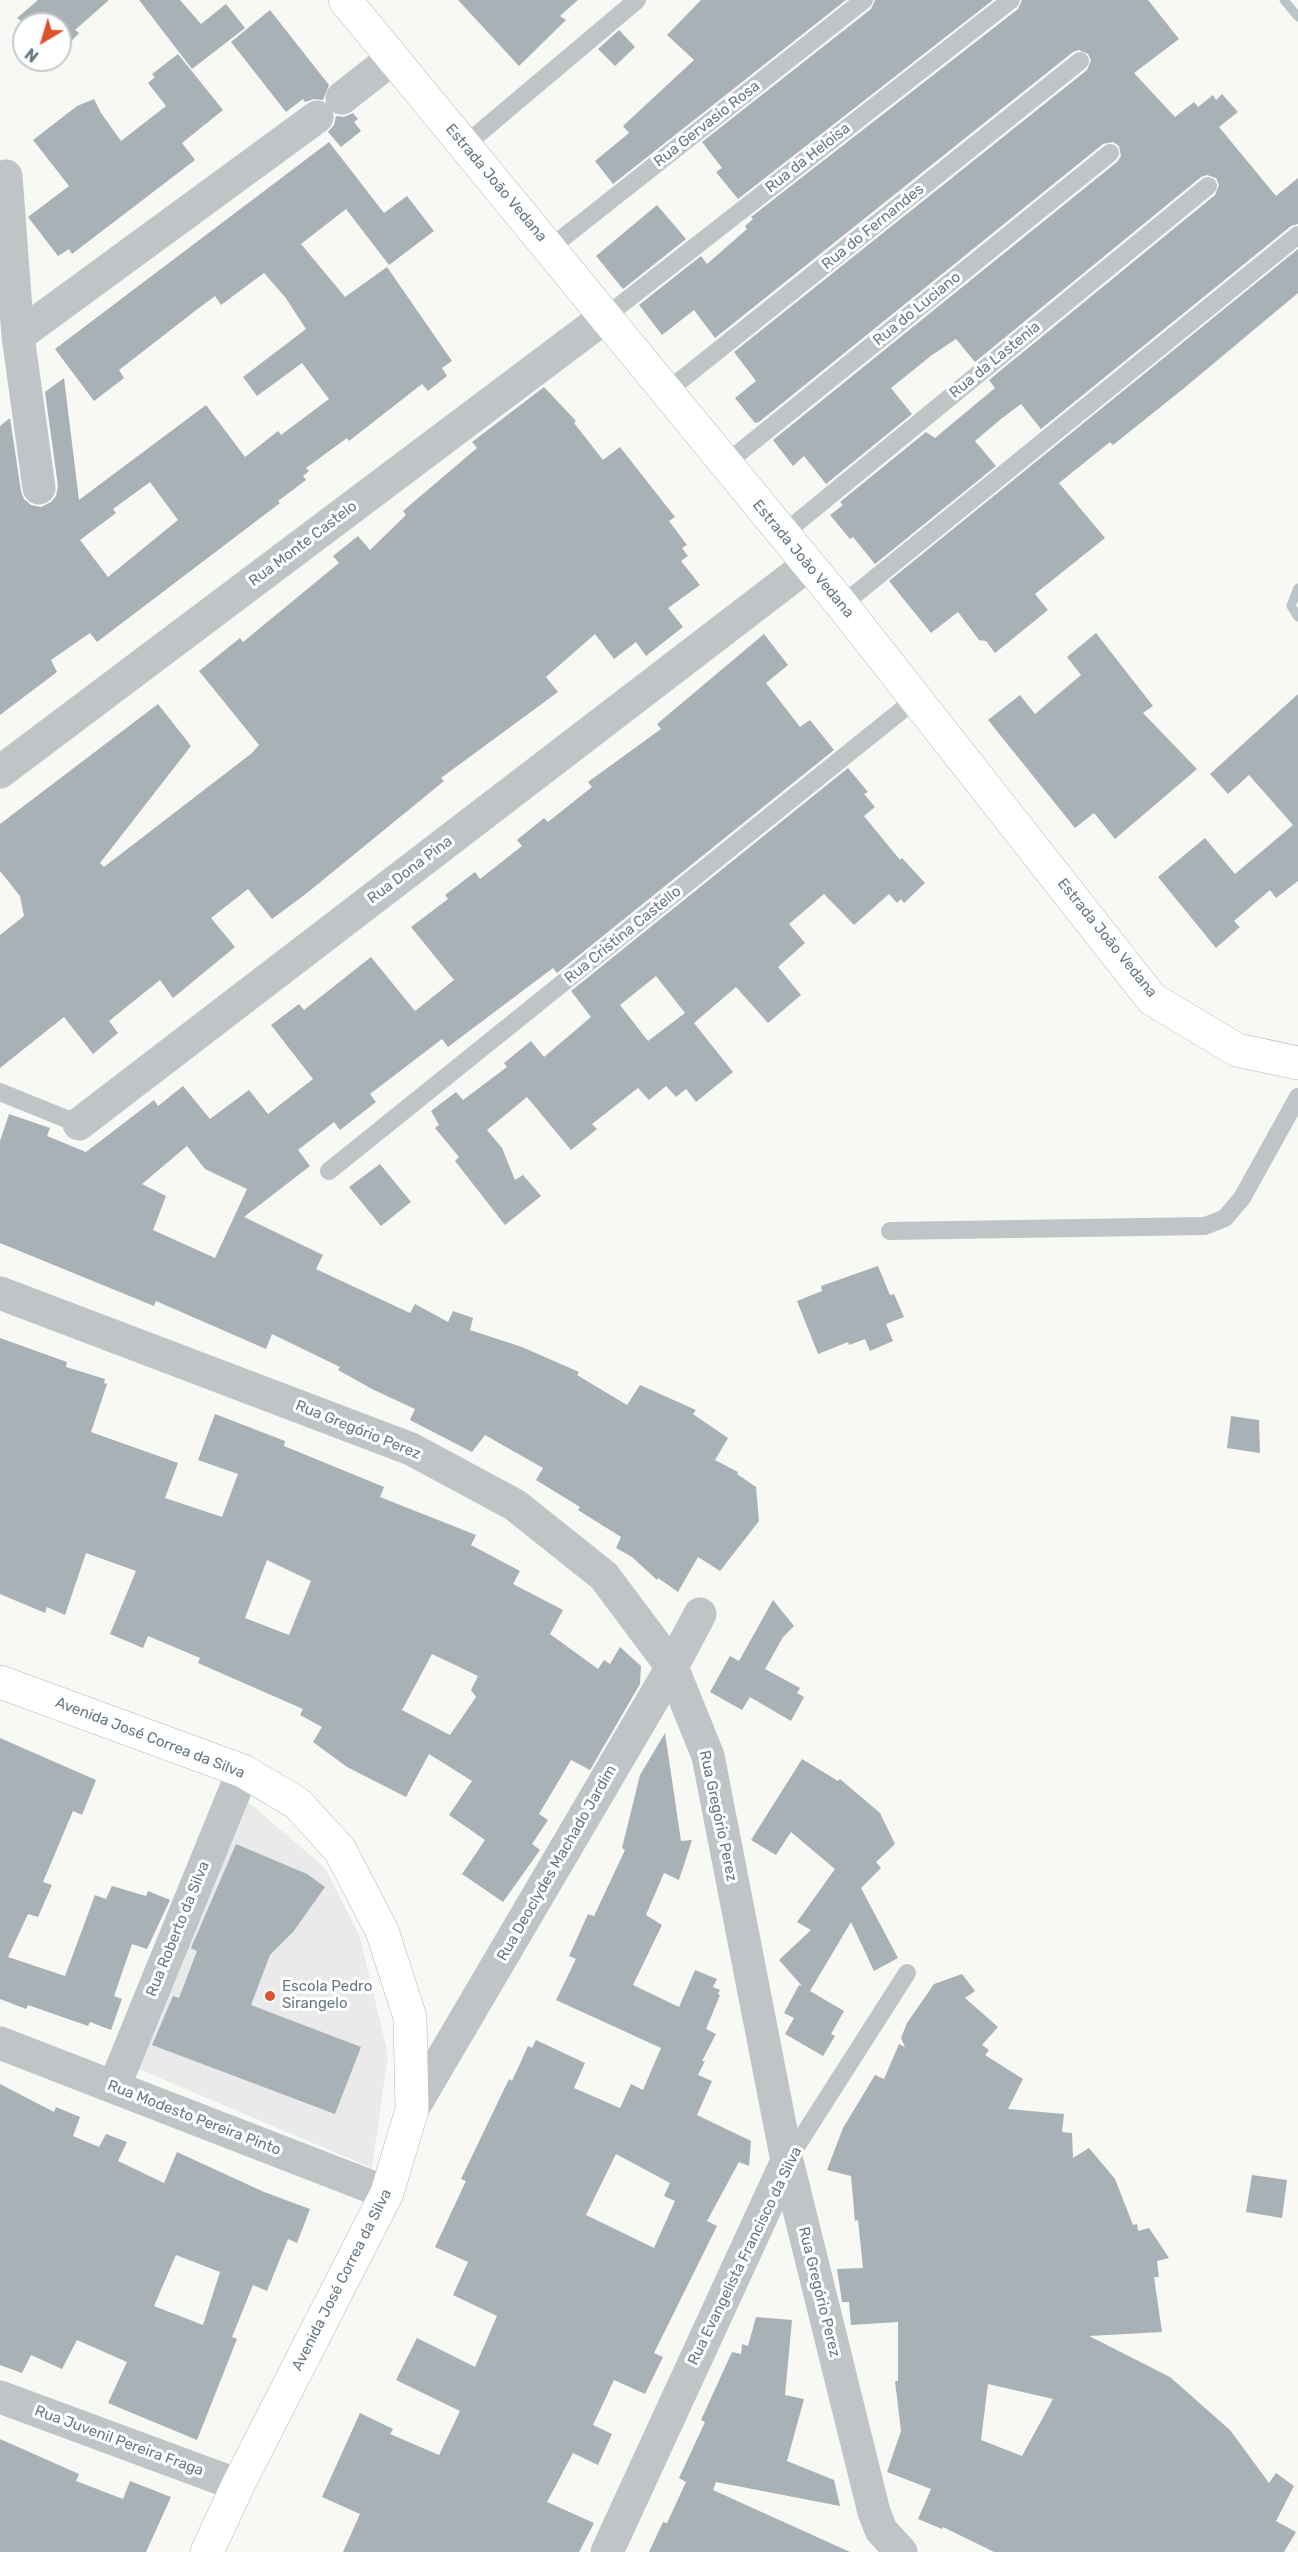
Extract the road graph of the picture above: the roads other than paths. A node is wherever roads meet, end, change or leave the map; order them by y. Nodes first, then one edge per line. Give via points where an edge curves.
1 (345, 0) edge
2 (637, 0) edge
3 (864, 0) edge
4 (1011, 0) edge
5 (393, 58) junction
6 (1080, 61) dead end
7 (465, 145) junction
8 (1110, 153) dead end
9 (6, 176) dead end
10 (1208, 186) dead end
11 (1298, 235) edge
12 (550, 248) junction
13 (605, 317) junction
14 (18, 336) junction
15 (666, 392) junction
16 (724, 465) junction
17 (39, 488) dead end
18 (783, 534) junction
19 (808, 565) junction
20 (842, 605) junction
21 (917, 698) junction
22 (0, 772) edge
23 (1298, 1063) edge
24 (0, 1092) edge
25 (1298, 1097) edge
26 (79, 1124) joint
27 (329, 1171) dead end
28 (890, 1231) dead end
29 (0, 1293) edge
30 (700, 1614) dead end
31 (672, 1667) junction
32 (0, 1682) edge
33 (243, 1771) junction
34 (907, 1973) dead end
35 (0, 2043) edge
36 (114, 2087) junction
37 (412, 2110) junction
38 (787, 2161) junction
39 (387, 2193) junction
40 (0, 2397) edge
41 (237, 2485) junction
42 (207, 2552) edge
43 (607, 2552) edge
44 (900, 2552) edge

1 - 5 street, Estrada João Vedana
2 - 7 lane
3 - 12 lane, Rua Gervasio Rosa
4 - 13 lane, Rua da Heloisa
5 - 7 street, Estrada João Vedana
5 - 14 street
6 - 15 lane, Rua do Fernandes
7 - 12 street, Estrada João Vedana
8 - 16 lane, Rua do Luciano
9 - 14 street
10 - 18 lane, Rua da Lastenia
11 - 20 lane
12 - 13 street, Estrada João Vedana
13 - 15 street, Estrada João Vedana
13 - 22 street, Rua Monte Castelo
14 - 17 street
15 - 16 street, Estrada João Vedana
16 - 18 street, Estrada João Vedana
18 - 19 street, Estrada João Vedana
19 - 20 street, Estrada João Vedana
19 - 26 street, Rua Dona Pina
20 - 21 street, Estrada João Vedana
21 - 23 street, Estrada João Vedana via 1152,999 1237,1050
21 - 27 lane, Rua Cristina Castello
24 - 26 lane, Rua Dona Pina
25 - 28 lane via 1242,1198 1225,1218 1205,1226
29 - 31 street, Rua Gregório Perez via 411,1449 515,1505 604,1576
30 - 31 street, Rua Deoclydes Machado Jardim
31 - 37 street, Rua Deoclydes Machado Jardim
31 - 38 street, Rua Gregório Perez via 708,1756
32 - 33 street, Avenida José Correa da Silva
33 - 36 street, Rua Roberto da Silva
33 - 37 street, Avenida José Correa da Silva via 297,1803 340,1850 382,1931 410,2017
34 - 38 lane, Rua Evangelista Francisco da Silva
35 - 36 street, Rua Modesto Pereira Pinto
36 - 39 street, Rua Modesto Pereira Pinto
37 - 39 street, Avenida José Correa da Silva
38 - 43 street, Rua Evangelista Francisco da Silva
38 - 44 street, Rua Gregório Perez via 874,2512 881,2530
39 - 41 street, Avenida José Correa da Silva
40 - 41 street, Rua Juvenil Pereira Fraga
41 - 42 street, Avenida José Correa da Silva

